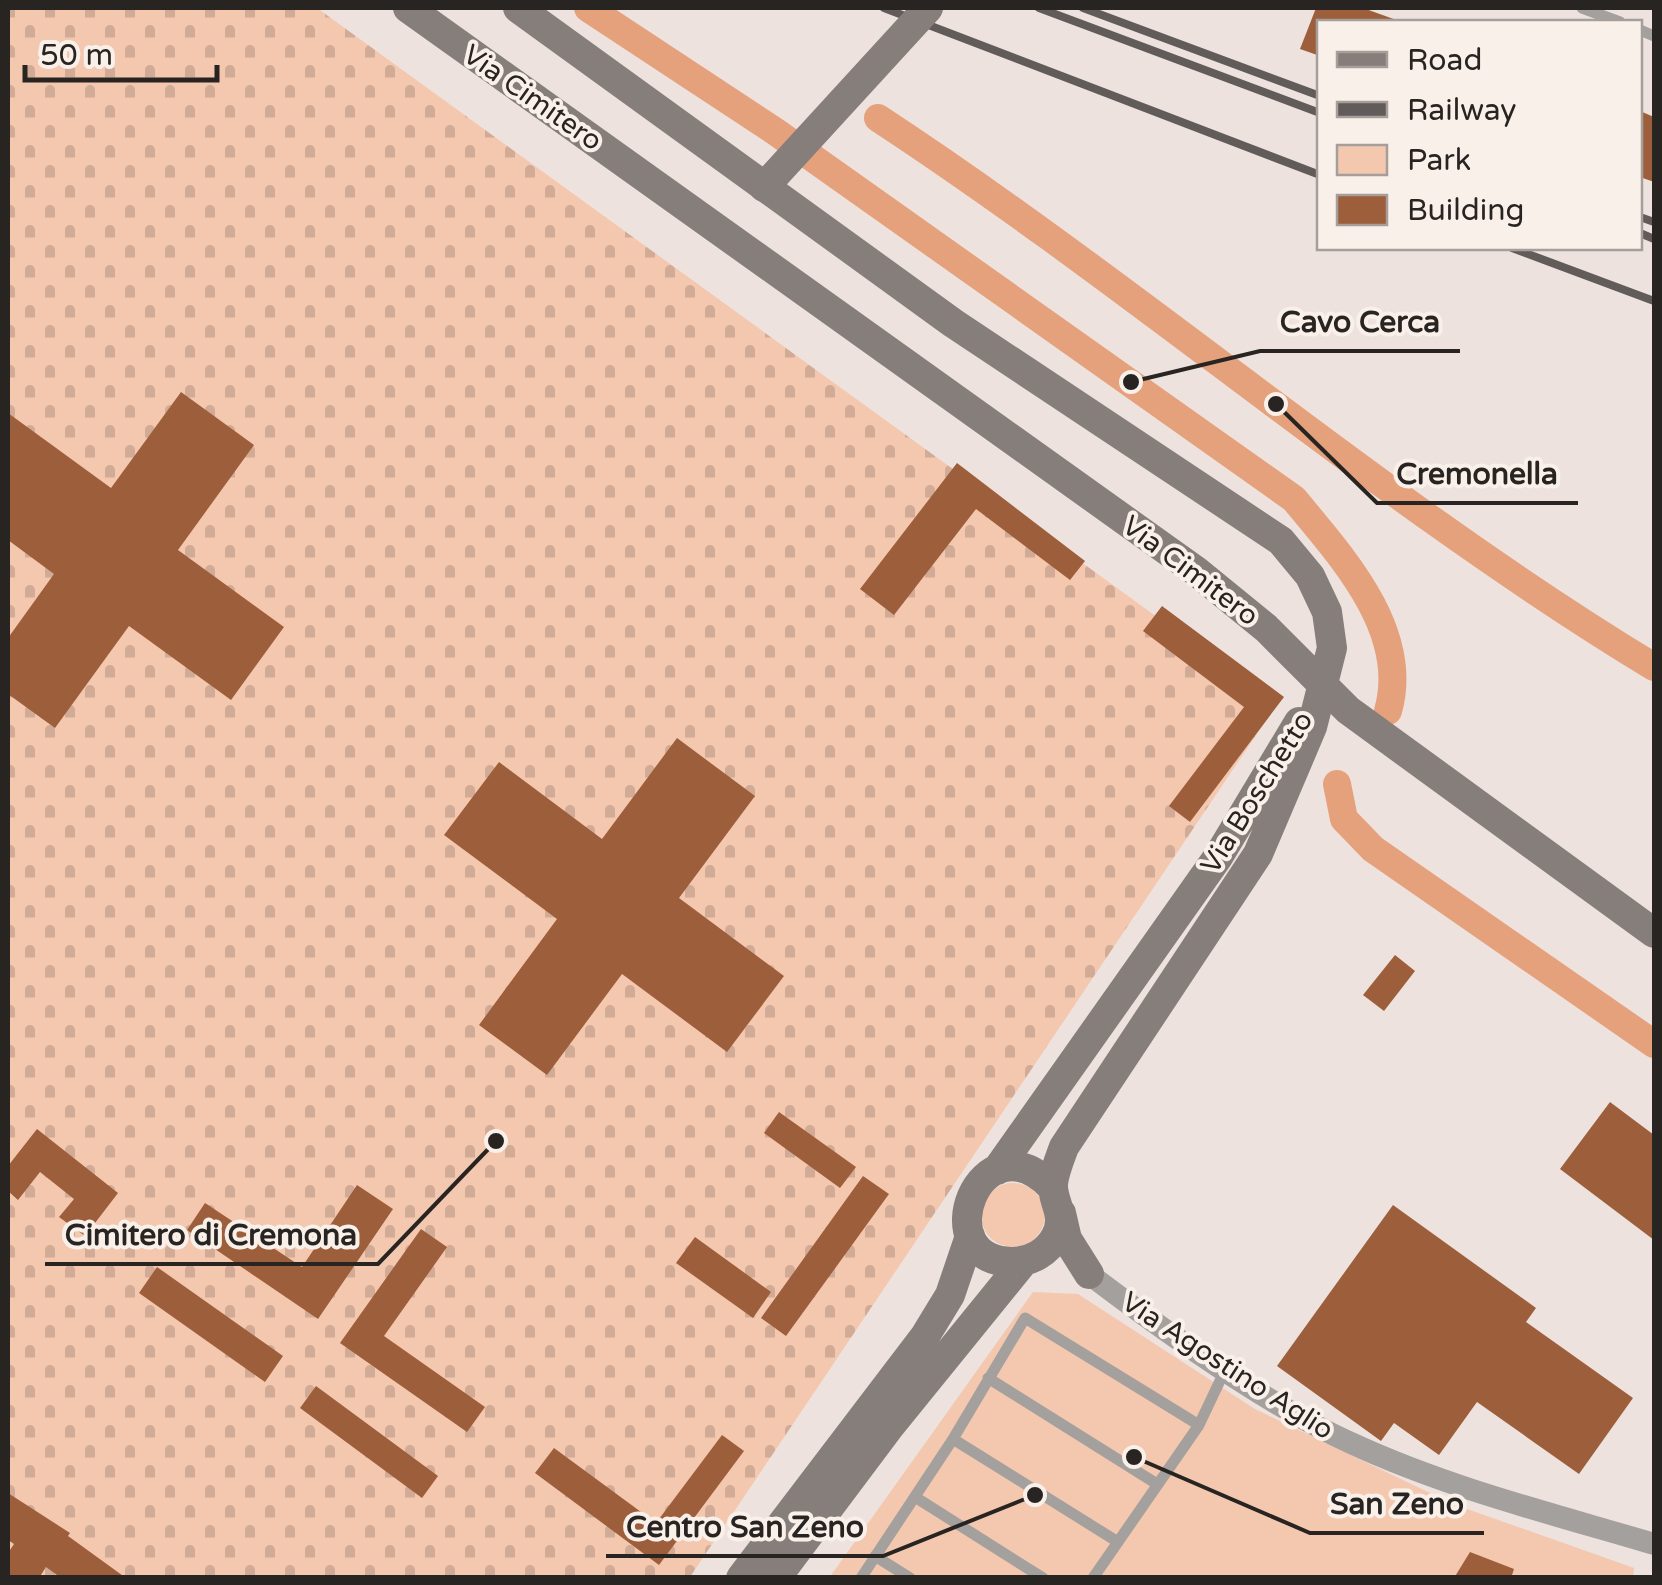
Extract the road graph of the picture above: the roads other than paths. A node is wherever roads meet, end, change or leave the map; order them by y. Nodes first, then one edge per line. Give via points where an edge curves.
1 (408, 8) edge
2 (518, 8) edge
3 (928, 8) edge
4 (1582, 8) edge
5 (1615, 20) edge
6 (764, 188) junction
7 (1324, 686) junction
8 (1654, 933) edge
9 (997, 1170) junction
10 (1056, 1200) junction
11 (970, 1236) junction
12 (1031, 1259) junction
13 (1088, 1274) junction
14 (1226, 1368) junction
15 (988, 1378) junction
16 (1198, 1425) junction
17 (953, 1439) junction
18 (1157, 1484) junction
19 (915, 1497) junction
20 (1118, 1542) junction
21 (1654, 1544) edge
22 (875, 1556) junction
23 (740, 1578) edge
24 (776, 1578) edge
25 (861, 1578) edge
26 (910, 1578) edge
27 (1043, 1578) edge
28 (1092, 1578) edge

1 - 7 street, Via Cimitero via 1196,571
2 - 6 street
3 - 6 street, bridge
4 - 5 lane
6 - 7 street via 1281,541 1310,576 1327,612 1332,648
7 - 8 street, Via Cimitero
7 - 9 street, Via Boschetto via 1218,856
7 - 10 street, Via Boschetto via 1258,854 1064,1147
9 - 10 street via 1028,1170
9 - 11 street, Via Boschetto via 972,1190 966,1205
10 - 12 street, Via Boschetto via 1055,1238
10 - 13 street, Via Agostino Aglio via 1067,1239
11 - 12 street via 992,1258
11 - 23 street, Via Boschetto via 950,1294 925,1336
12 - 13 street, Via Agostino Aglio via 1058,1258
12 - 24 street, Via Boschetto via 890,1426
13 - 14 street, Via Agostino Aglio
14 - 16 lane
14 - 21 street, Via Agostino Aglio via 1349,1443 1452,1483
15 - 16 lane via 1025,1318
15 - 17 lane
15 - 18 lane
16 - 18 lane
17 - 19 lane
17 - 20 lane
18 - 20 lane
19 - 22 lane
19 - 27 lane
20 - 28 lane
22 - 25 lane
22 - 26 lane

